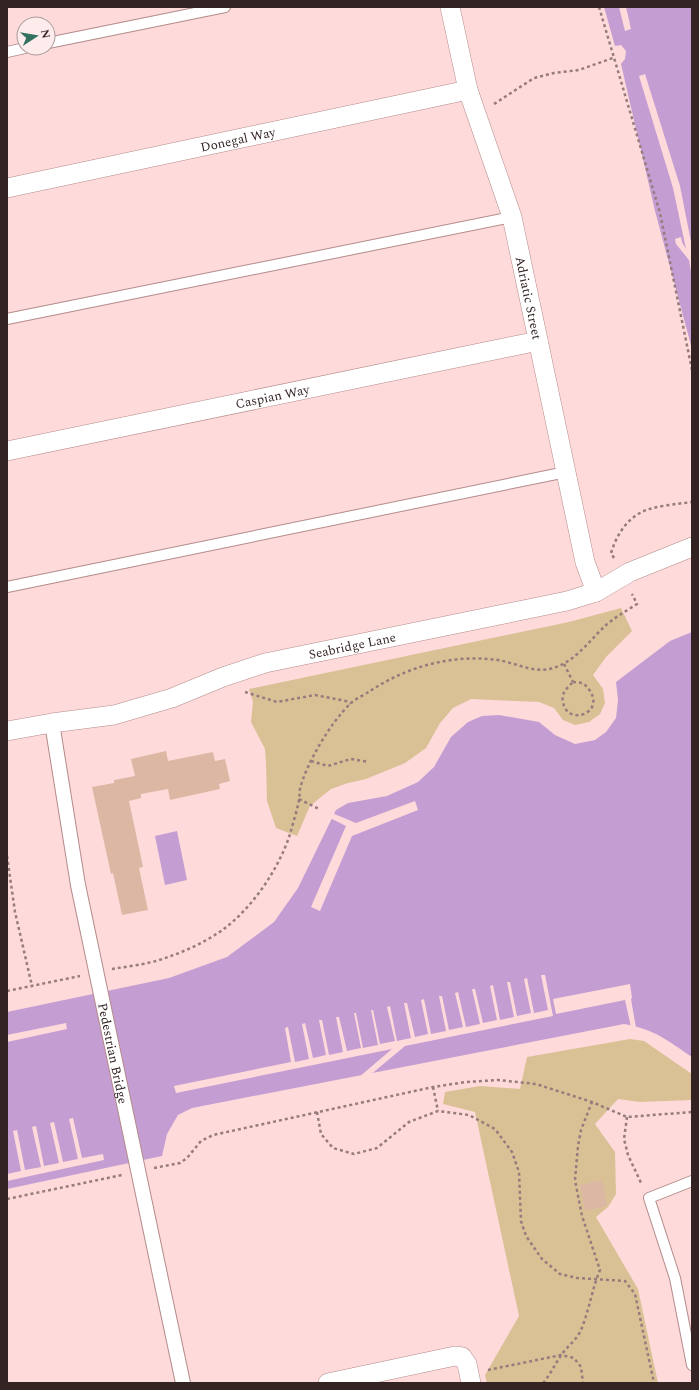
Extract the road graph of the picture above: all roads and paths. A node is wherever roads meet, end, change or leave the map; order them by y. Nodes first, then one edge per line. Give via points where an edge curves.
1 (225, 7) edge
2 (450, 7) edge
3 (599, 7) edge
4 (56, 41) edge
5 (613, 58) junction
6 (468, 90) junction
7 (477, 116) junction
8 (7, 188) edge
9 (512, 216) junction
10 (7, 319) edge
11 (538, 341) junction
12 (692, 370) edge
13 (7, 451) edge
14 (566, 472) junction
15 (692, 502) edge
16 (692, 547) edge
17 (624, 576) junction
18 (7, 587) edge
19 (596, 592) junction
20 (564, 664) junction
21 (223, 677) junction
22 (573, 682) junction
23 (350, 704) junction
24 (52, 723) junction
25 (7, 731) edge
26 (311, 761) junction
27 (369, 762) dead end
28 (299, 799) junction
29 (319, 810) dead end
30 (7, 856) edge
31 (106, 970) dead end
32 (84, 975) dead end
33 (32, 986) junction
34 (7, 991) edge
35 (433, 1087) junction
36 (592, 1102) junction
37 (438, 1111) junction
38 (317, 1112) junction
39 (692, 1112) edge
40 (627, 1117) junction
41 (150, 1169) dead end
42 (128, 1174) dead end
43 (692, 1181) edge
44 (649, 1198) junction
45 (7, 1199) edge
46 (596, 1280) junction
47 (561, 1355) junction
48 (465, 1361) junction
49 (692, 1365) edge
50 (183, 1383) edge
51 (328, 1383) edge
52 (471, 1383) edge
53 (543, 1383) edge
54 (583, 1383) edge
55 (654, 1383) edge

1 - 4 lane
2 - 6 street, Adriatic Street
3 - 5 path
5 - 7 path via 580,70 534,78
5 - 12 path via 660,214
6 - 7 street, Adriatic Street
6 - 8 street, Donegal Way
7 - 9 street, Adriatic Street
9 - 10 lane
9 - 11 street, Adriatic Street
11 - 13 street, Caspian Way
11 - 14 street, Adriatic Street
14 - 18 lane
14 - 19 street, Adriatic Street via 585,562
15 - 17 path via 640,512 627,523 616,538 611,553
16 - 17 street, Seabridge Lane
17 - 19 street, Seabridge Lane
17 - 20 path via 637,604 606,625
19 - 21 street, Seabridge Lane via 567,601 265,663
20 - 22 path
20 - 23 path via 551,669 536,670 498,660 462,659 427,664 400,673
21 - 23 path via 245,692 276,702 315,695
21 - 24 street, Seabridge Lane via 172,698 114,715
22 - 22 path via 564,691 562,700 565,710 573,715 582,715 589,711 593,703 592,692 582,683
23 - 26 path via 333,724
24 - 25 street, Seabridge Lane
24 - 50 street, Pedestrian Bridge, bridge via 78,885
26 - 27 path via 328,766 351,759
26 - 28 path via 300,789
28 - 29 path
28 - 31 path via 279,861 246,909 222,930 192,948 166,958
30 - 33 path via 15,912
32 - 33 path
33 - 34 path
35 - 36 path via 498,1080 536,1084
35 - 37 path
35 - 38 path
36 - 40 path
36 - 46 path via 581,1130 575,1180 582,1216 600,1270
37 - 38 path via 409,1122 377,1148 354,1154 333,1148 321,1134
37 - 46 path via 468,1115 495,1129 512,1152 520,1172 521,1220 526,1236 542,1259 560,1274
38 - 41 path via 213,1135 201,1141 180,1163
39 - 40 path
40 - 44 path via 624,1140 628,1155
42 - 45 path
43 - 44 lane
44 - 49 lane via 675,1278
46 - 47 path via 580,1331 574,1342
46 - 55 path via 625,1281 635,1294
47 - 48 path via 485,1370
47 - 53 path
47 - 54 path via 574,1358 581,1367
48 - 51 street via 455,1356
48 - 52 street

